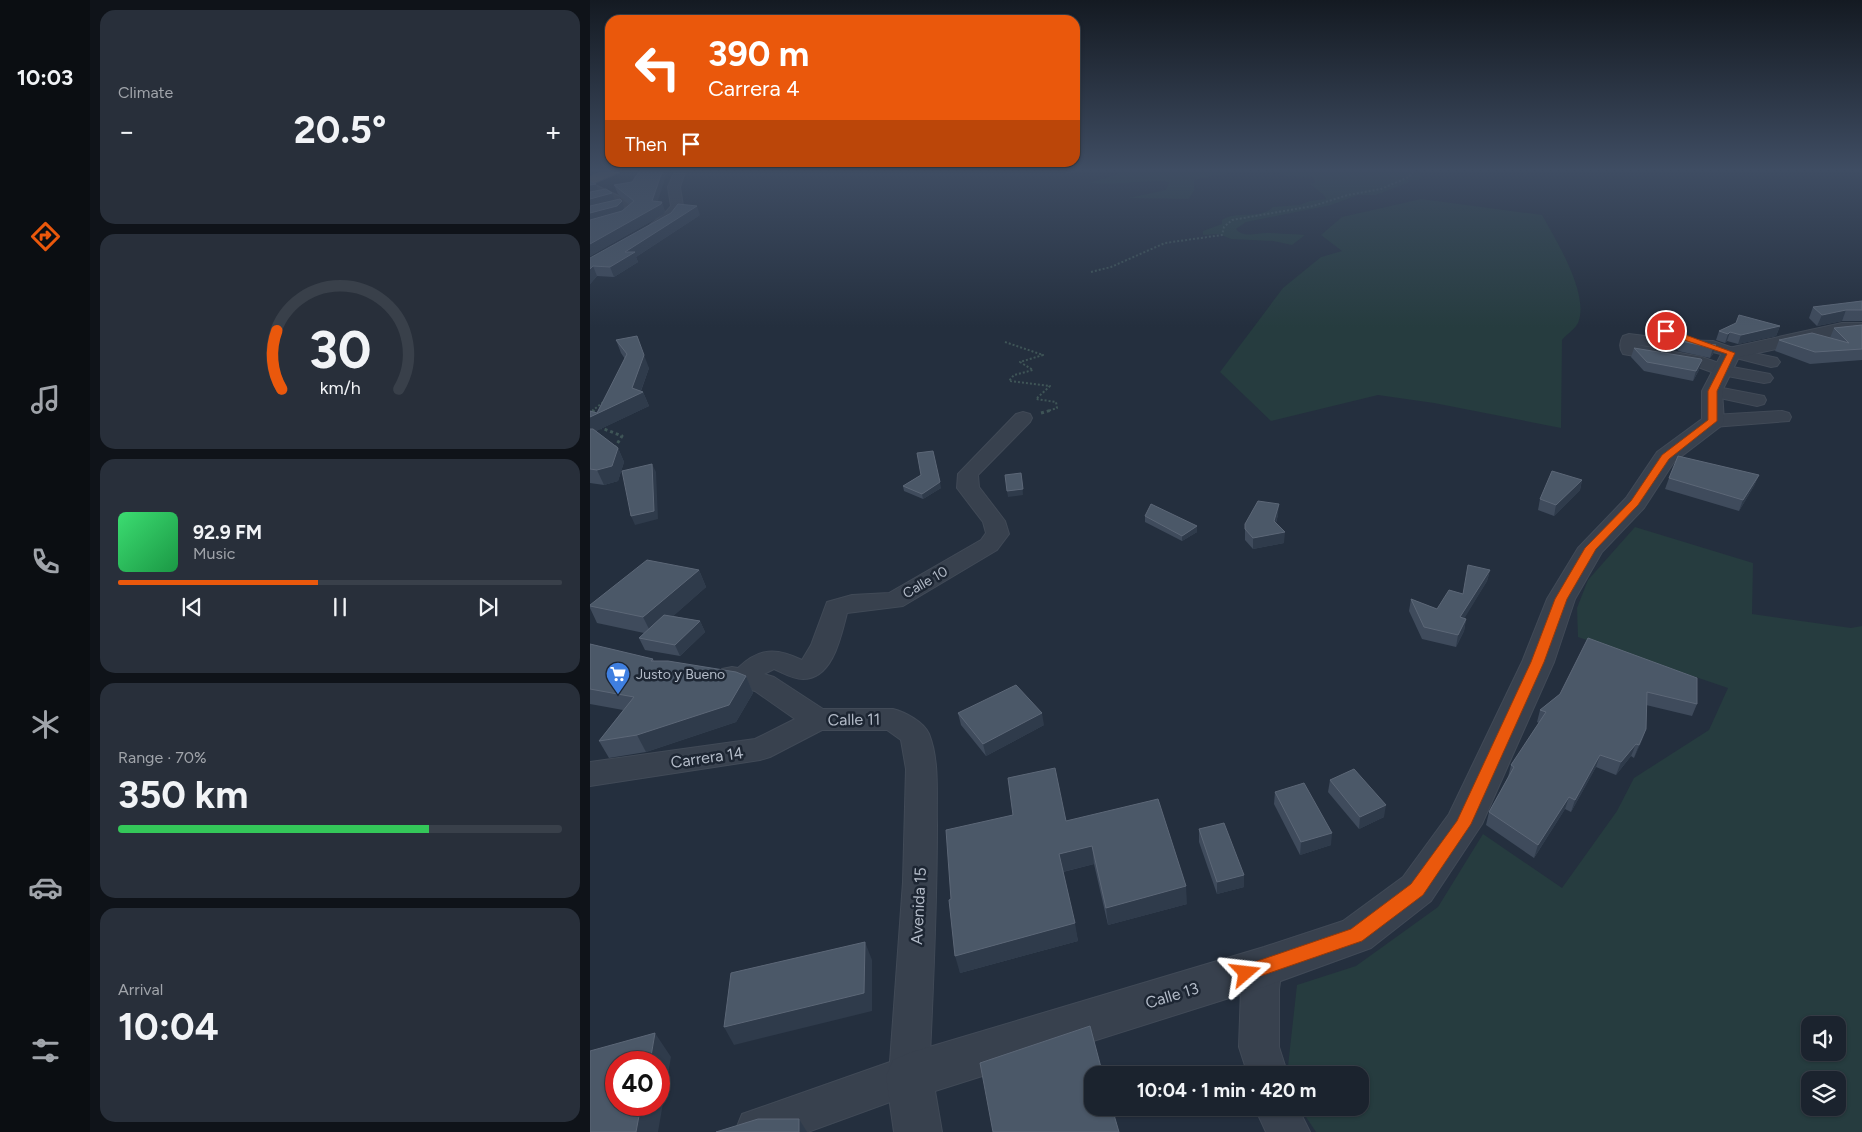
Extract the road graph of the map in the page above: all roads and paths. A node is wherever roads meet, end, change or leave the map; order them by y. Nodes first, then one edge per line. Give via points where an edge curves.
1 (609, 222) edge
2 (662, 222) edge
3 (1230, 222) edge
4 (590, 227) edge
5 (645, 232) edge
6 (1091, 272) dead end
7 (1862, 329) edge
8 (1666, 331) dead end
9 (1005, 342) dead end
10 (1767, 370) dead end
11 (1719, 376) junction
12 (611, 395) edge
13 (1757, 400) dead end
14 (590, 417) edge
15 (1023, 418) joint
16 (1782, 418) dead end
17 (597, 426) edge
18 (613, 450) edge
19 (708, 672) edge
20 (744, 678) junction
21 (818, 720) junction
22 (915, 735) joint
23 (590, 774) edge
24 (1264, 967) junction
25 (1265, 1066) edge
26 (909, 1076) junction
27 (1280, 1116) edge
28 (757, 1129) edge
29 (918, 1132) edge
30 (1288, 1132) edge

1 - 4 lane
2 - 5 street
3 - 6 path via 1222,235 1165,243 1111,267
7 - 11 street, Calle 13 via 1842,329
8 - 11 street
9 - 15 path via 1043,355 1020,362 1033,370 1014,375 1009,380 1050,386 1036,399 1056,402 1057,408
10 - 11 street
11 - 11 street via 1702,362 1629,345 1677,345
11 - 13 street
11 - 16 street
11 - 24 street, Calle 13 via 1635,503 1591,548 1561,599 1538,662 1463,824 1417,890 1356,935
12 - 14 path via 592,411
15 - 20 street, Calle 10 via 968,474 968,488 994,521 998,534 989,546 894,600 852,603 836,608 827,639 810,669 803,670 770,660 762,662
17 - 18 path via 622,436
19 - 20 street
20 - 21 street via 764,684
21 - 22 street, Calle 11 via 893,719
21 - 23 street, Carrera 14 via 760,749
22 - 26 street, Avenida 15 via 921,769 920,882
24 - 25 street via 1260,989 1259,1047
24 - 26 street, Calle 13
26 - 28 street, Calle 13
26 - 29 street
27 - 30 street

